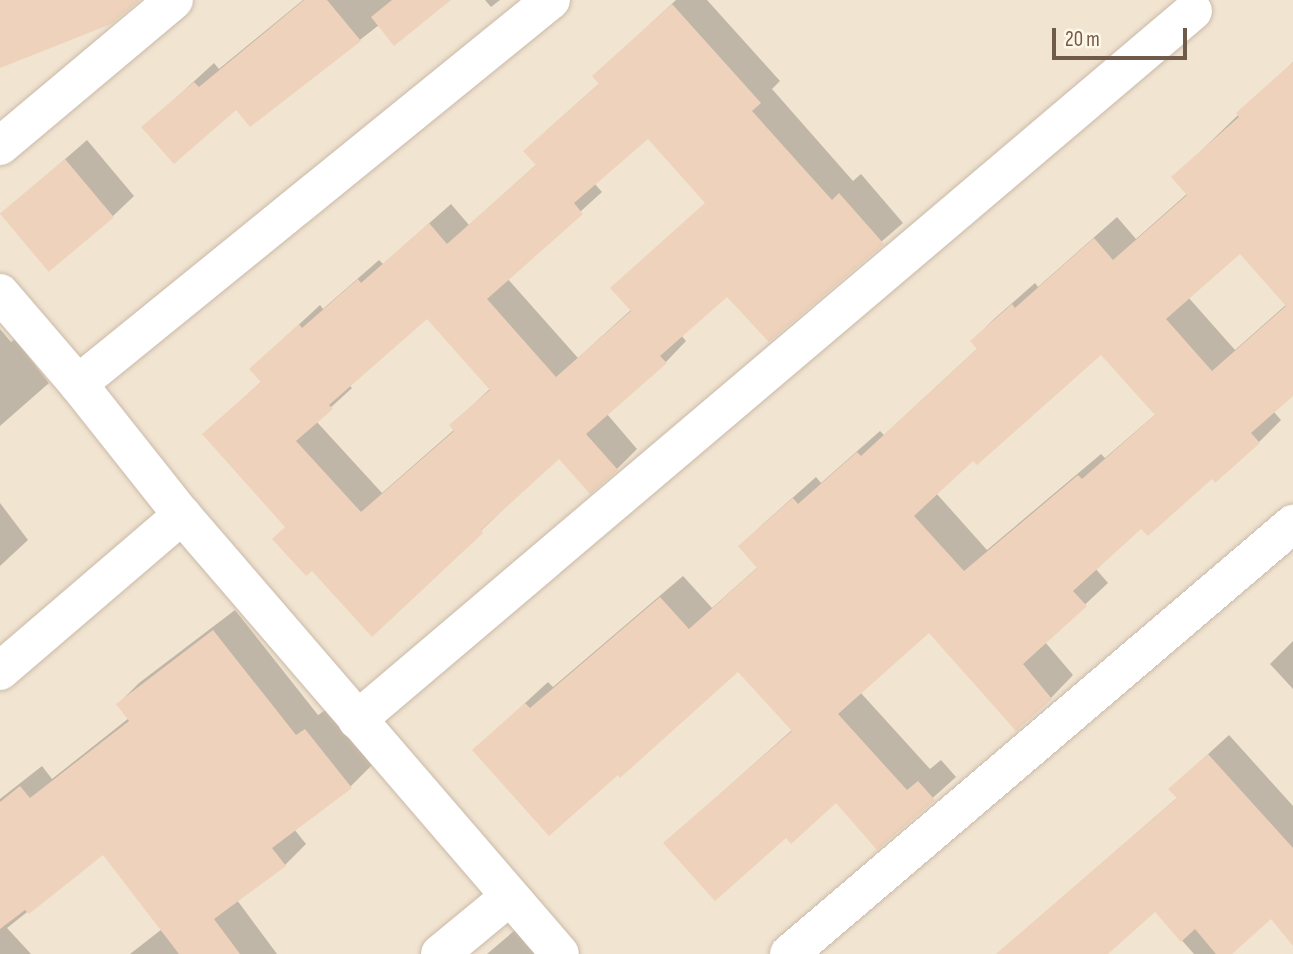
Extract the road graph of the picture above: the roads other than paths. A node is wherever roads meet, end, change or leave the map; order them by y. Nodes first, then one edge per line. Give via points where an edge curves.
1 (174, 0) edge
2 (551, 0) edge
3 (1193, 11) dead end
4 (0, 146) edge
5 (0, 293) edge
6 (78, 384) junction
7 (182, 515) junction
8 (1293, 524) edge
9 (0, 671) edge
10 (357, 720) junction
11 (509, 897) junction
12 (440, 954) edge
13 (560, 954) edge
14 (789, 954) edge

1 - 4 street
2 - 6 street
3 - 10 street
5 - 6 street
6 - 7 street
7 - 9 street
7 - 10 street
8 - 14 street
10 - 11 street
11 - 12 street
11 - 13 street

